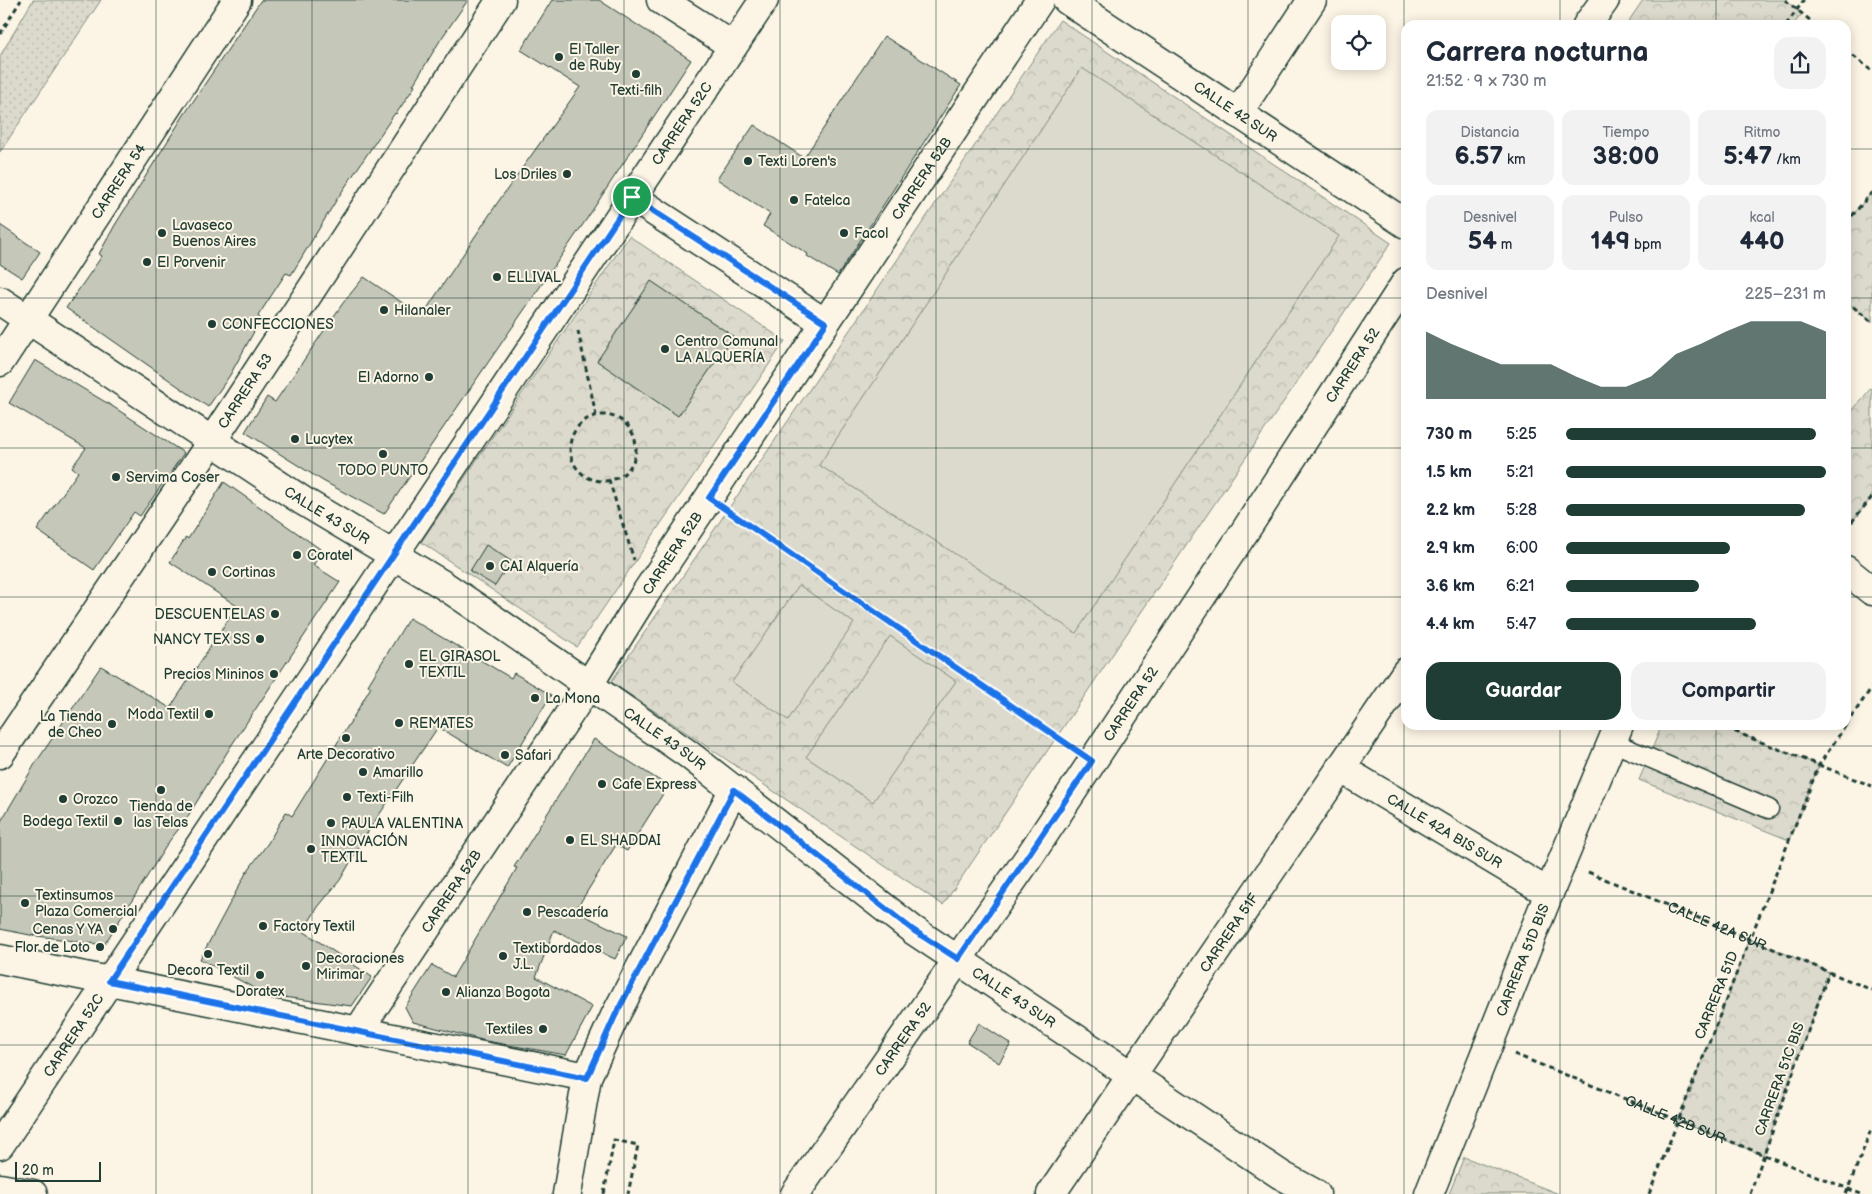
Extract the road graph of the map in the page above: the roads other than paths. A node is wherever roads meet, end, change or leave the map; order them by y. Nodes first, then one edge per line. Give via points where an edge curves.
1 (237, 0) edge
2 (501, 0) edge
3 (662, 0) edge
4 (764, 0) edge
5 (1040, 0) edge
6 (1067, 0) edge
7 (1312, 0) edge
8 (1605, 0) edge
9 (1591, 20) edge
10 (732, 46) junction
11 (1238, 113) junction
12 (632, 197) junction
13 (1401, 221) edge
14 (1401, 290) edge
15 (0, 301) edge
16 (28, 320) junction
17 (826, 323) junction
18 (0, 362) edge
19 (212, 441) junction
20 (392, 555) junction
21 (1851, 574) edge
22 (1872, 591) edge
23 (1401, 679) edge
24 (588, 686) junction
25 (1615, 733) edge
26 (0, 754) edge
27 (1340, 768) junction
28 (734, 790) junction
29 (1769, 809) dead end
30 (1550, 893) junction
31 (0, 959) edge
32 (958, 959) junction
33 (109, 981) junction
34 (358, 1031) junction
35 (1132, 1076) junction
36 (587, 1078) junction
37 (0, 1145) edge
38 (0, 1188) edge
39 (33, 1194) edge
40 (567, 1194) edge
41 (795, 1194) edge
42 (1051, 1194) edge
43 (1316, 1194) edge
44 (1429, 1194) edge

1 - 16 main road, CARRERA 54
2 - 19 main road, CARRERA 53
3 - 10 main road
4 - 10 main road, CARRERA 52C
5 - 17 main road, CARRERA 52B
6 - 11 main road, CALLE 42 SUR
7 - 11 main road
8 - 9 main road
10 - 12 main road, CARRERA 52C
11 - 13 main road, CALLE 42 SUR
12 - 17 main road
12 - 20 main road, CARRERA 52C
14 - 32 main road, CARRERA 52
15 - 16 main road, CALLE 43 SUR
16 - 18 main road, CARRERA 54
16 - 19 main road, CALLE 43 SUR
17 - 24 main road, CARRERA 52B via 645,594
19 - 20 main road, CALLE 43 SUR
19 - 26 main road, CARRERA 53
20 - 24 main road, CALLE 43 SUR via 445,586
20 - 33 main road, CARRERA 52C
21 - 22 main road
23 - 27 main road, CARRERA 51F
24 - 28 main road, CALLE 43 SUR via 688,754
24 - 34 main road, CARRERA 52B
25 - 29 lane
25 - 30 main road, CARRERA 51D BIS
27 - 30 main road, CALLE 42A BIS SUR
27 - 35 main road, CARRERA 51F
28 - 32 main road, CALLE 43 SUR via 913,930
28 - 36 main road via 615,1016
30 - 44 main road, CARRERA 51D BIS
31 - 33 main road
32 - 35 main road, CALLE 43 SUR
32 - 41 main road, CARRERA 52
33 - 34 main road
33 - 37 main road, CARRERA 52C
34 - 36 main road
35 - 42 main road, CARRERA 51F
35 - 43 main road, CALLE 43 SUR via 1281,1175
36 - 40 main road
38 - 39 main road

